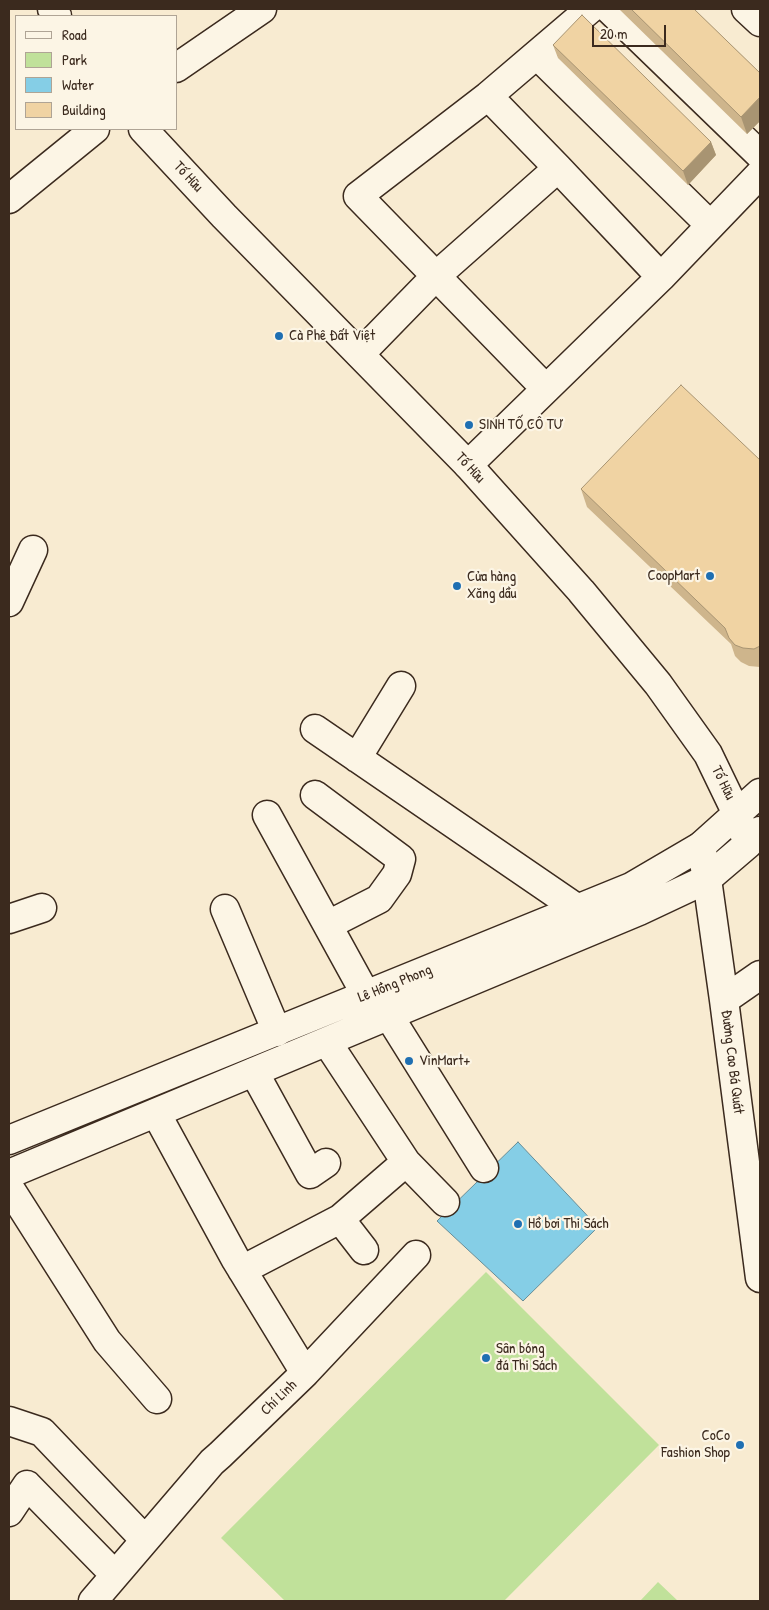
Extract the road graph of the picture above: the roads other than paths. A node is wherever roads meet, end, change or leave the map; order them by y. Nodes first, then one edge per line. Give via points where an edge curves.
1 (590, 9) edge
2 (609, 9) edge
3 (746, 9) edge
4 (258, 10) edge
5 (760, 22) edge
6 (537, 55) junction
7 (178, 67) edge
8 (488, 96) junction
9 (94, 130) edge
10 (144, 130) edge
11 (760, 155) edge
12 (558, 168) junction
13 (760, 174) edge
14 (9, 198) edge
15 (710, 225) junction
16 (436, 276) junction
17 (661, 277) junction
18 (360, 354) junction
19 (546, 389) junction
20 (468, 465) junction
21 (34, 550) dead end
22 (9, 602) edge
23 (401, 686) dead end
24 (315, 730) dead end
25 (357, 758) junction
26 (760, 793) edge
27 (315, 794) dead end
28 (737, 814) junction
29 (267, 815) dead end
30 (754, 837) edge
31 (701, 846) junction
32 (707, 879) junction
33 (42, 908) dead end
34 (225, 909) dead end
35 (578, 909) junction
36 (9, 919) edge
37 (328, 925) junction
38 (760, 975) edge
39 (366, 995) junction
40 (724, 1000) junction
41 (389, 1016) junction
42 (277, 1032) junction
43 (327, 1042) junction
44 (254, 1072) junction
45 (156, 1113) junction
46 (9, 1140) edge
47 (406, 1162) junction
48 (326, 1163) dead end
49 (484, 1168) dead end
50 (9, 1174) edge
51 (9, 1186) edge
52 (444, 1202) dead end
53 (340, 1218) junction
54 (364, 1250) dead end
55 (416, 1255) dead end
56 (759, 1262) edge
57 (242, 1270) junction
58 (305, 1373) junction
59 (157, 1399) dead end
60 (9, 1421) edge
61 (9, 1512) edge
62 (146, 1540) junction
63 (115, 1575) junction
64 (93, 1601) edge

1 - 6 street
2 - 11 street
3 - 5 street
4 - 7 street
6 - 8 street
6 - 15 street
8 - 12 street
8 - 16 street via 358,196
9 - 14 street
10 - 18 street, Tố Hữu
12 - 16 street
12 - 17 street
13 - 15 street
15 - 17 street
16 - 18 street
16 - 19 street
17 - 19 street
18 - 20 street, Tố Hữu
19 - 20 street
20 - 28 street, Tố Hữu via 582,590 658,684 708,754
21 - 22 street
23 - 25 street
24 - 25 street
25 - 35 street
26 - 28 street, Lê Hồng Phong
27 - 37 street via 401,859 397,874 379,898
28 - 30 street, Tố Hữu
28 - 31 street, Lê Hồng Phong
29 - 37 street
30 - 32 street, Lê Hồng Phong
31 - 32 street, Đường Cao Bá Quát
31 - 35 street, Lê Hồng Phong via 631,887
32 - 40 street, Đường Cao Bá Quát
32 - 41 street, Lê Hồng Phong
33 - 36 street
34 - 42 street
35 - 39 street, Lê Hồng Phong
37 - 39 street
38 - 40 street
39 - 42 street, Lê Hồng Phong
40 - 56 street, Đường Cao Bá Quát
41 - 43 street, Lê Hồng Phong
41 - 49 street
42 - 46 street, Lê Hồng Phong
43 - 44 street, Lê Hồng Phong
43 - 47 street
44 - 45 street, Lê Hồng Phong
44 - 48 street via 310,1174
45 - 50 street, Lê Hồng Phong
45 - 57 street, Chí Linh
47 - 52 street
47 - 53 street
51 - 59 street via 107,1341
53 - 54 street
53 - 57 street
55 - 58 street
57 - 58 street, Chí Linh
58 - 62 street, Chí Linh via 212,1462
60 - 62 street via 42,1432
61 - 63 street via 27,1485
62 - 63 street, Chí Linh
63 - 64 street, Chí Linh

